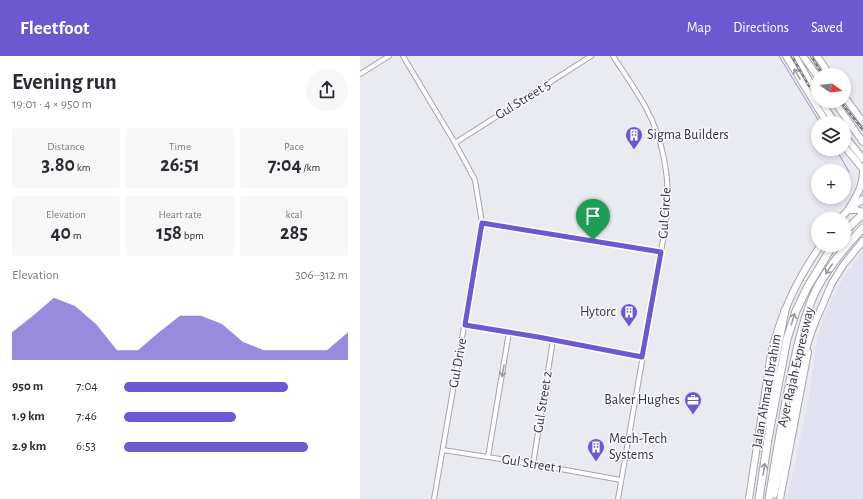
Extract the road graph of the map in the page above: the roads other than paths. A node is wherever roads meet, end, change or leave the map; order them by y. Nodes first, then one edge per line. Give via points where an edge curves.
1 (389, 56) edge
2 (403, 56) edge
3 (590, 56) edge
4 (613, 56) edge
5 (786, 56) edge
6 (794, 56) edge
7 (804, 56) edge
8 (817, 56) edge
9 (812, 68) edge
10 (825, 68) edge
11 (360, 74) edge
12 (811, 84) edge
13 (851, 106) edge
14 (839, 108) edge
15 (823, 116) edge
16 (863, 122) edge
17 (863, 142) edge
18 (455, 143) junction
19 (851, 144) edge
20 (851, 154) edge
21 (863, 159) edge
22 (863, 169) edge
23 (863, 200) edge
24 (848, 210) junction
25 (863, 213) edge
26 (482, 223) junction
27 (851, 225) edge
28 (863, 228) edge
29 (863, 241) edge
30 (661, 252) junction
31 (816, 252) edge
32 (829, 252) edge
33 (785, 310) junction
34 (814, 323) junction
35 (465, 325) junction
36 (509, 332) junction
37 (553, 340) junction
38 (642, 357) junction
39 (768, 440) junction
40 (442, 450) junction
41 (488, 457) junction
42 (533, 464) junction
43 (621, 480) junction
44 (434, 499) edge
45 (618, 499) edge
46 (749, 499) edge
47 (759, 499) edge
48 (769, 499) edge
49 (773, 499) edge
50 (780, 499) edge

1 - 11 street
2 - 18 street, Gul Drive
3 - 18 street, Gul Street 5
4 - 30 street, Gul Circle via 647,110 664,160 667,212
15 -> 5 main road
6 - 12 main road
7 - 9 main road
8 - 10 main road
13 - 16 main road
14 - 17 main road
18 - 26 street, Gul Drive via 475,180
19 - 21 main road
20 - 22 main road
22 - 24 main road via 861,189
23 - 24 main road
24 - 25 main road
25 - 27 highway
26 - 30 street
26 - 35 street, Gul Drive
28 -> 48 highway, Ayer Rajah Expressway via 838,256 817,288 809,307 789,382
29 - 34 main road via 832,283
30 - 38 street, Gul Circle
31 - 33 main road, Jalan Ahmad Ibrahim
39 -> 32 highway, Ayer Rajah Expressway via 787,339 796,311
33 - 39 highway via 767,419
33 - 46 main road, Jalan Ahmad Ibrahim via 771,353
34 - 49 highway via 802,364
34 - 50 main road
35 - 36 street
35 - 40 street, Gul Drive
36 - 37 street
36 -> 41 street
37 - 38 street
37 - 42 street, Gul Street 2
38 - 43 street, Gul Circle
47 -> 39 highway, Ayer Rajah Expressway
40 - 41 street, Gul Street 1
40 - 44 street, Gul Drive
41 - 42 street, Gul Street 1
42 - 43 street, Gul Street 1
43 - 45 street, Gul Circle

